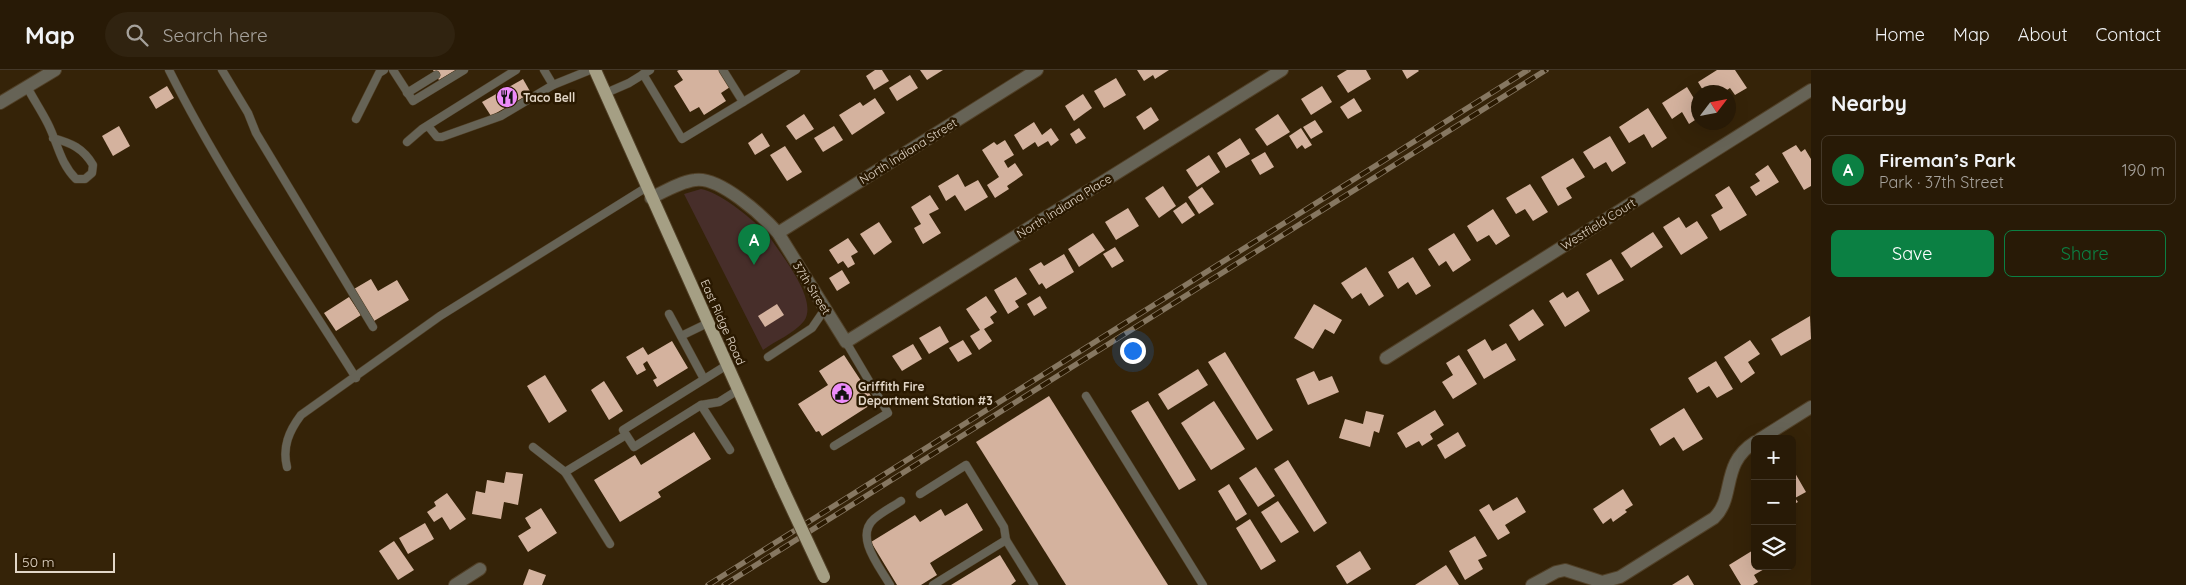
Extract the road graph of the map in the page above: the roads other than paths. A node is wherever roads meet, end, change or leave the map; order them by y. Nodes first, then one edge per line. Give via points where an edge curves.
1 (55, 70) edge
2 (169, 70) edge
3 (222, 70) edge
4 (384, 70) edge
5 (393, 70) edge
6 (464, 70) edge
7 (516, 70) edge
8 (544, 70) edge
9 (590, 70) edge
10 (595, 70) edge
11 (723, 70) edge
12 (796, 70) edge
13 (1037, 70) edge
14 (1282, 70) edge
15 (646, 72) edge
16 (436, 75) dead end
17 (554, 85) junction
18 (27, 87) junction
19 (1811, 90) edge
20 (407, 92) junction
21 (606, 94) junction
22 (743, 102) junction
23 (0, 104) edge
24 (356, 119) dead end
25 (428, 126) junction
26 (53, 138) junction
27 (406, 142) dead end
28 (649, 192) junction
29 (778, 233) junction
30 (826, 308) junction
31 (669, 314) dead end
32 (708, 323) junction
33 (373, 327) dead end
34 (681, 336) junction
35 (846, 342) junction
36 (768, 356) dead end
37 (1386, 358) dead end
38 (727, 365) junction
39 (356, 378) junction
40 (704, 379) junction
41 (738, 390) junction
42 (1086, 396) dead end
43 (701, 405) junction
44 (1811, 407) edge
45 (626, 434) junction
46 (1766, 435) edge
47 (1751, 445) edge
48 (834, 446) dead end
49 (533, 447) dead end
50 (730, 450) dead end
51 (288, 467) dead end
52 (565, 472) junction
53 (920, 494) dead end
54 (901, 501) dead end
55 (1006, 540) junction
56 (610, 544) dead end
57 (480, 569) dead end
58 (826, 581) edge
59 (455, 585) edge
60 (890, 585) edge
61 (933, 585) edge
62 (1034, 585) edge
63 (1202, 585) edge
64 (1532, 585) edge

1 - 18 street
2 - 39 lane via 194,119 294,285
3 - 33 lane via 256,133
4 - 24 lane via 379,73
5 - 20 lane
6 - 20 lane via 413,102
7 - 25 lane
8 - 17 lane
9 - 17 lane
10 - 21 main road, East Ridge Road
11 - 22 lane
12 - 22 lane
13 - 29 street, North Indiana Street
14 - 35 street, North Indiana Place
15 - 21 lane
15 - 22 lane via 682,139
16 - 20 lane
17 - 25 lane via 504,115 442,137 437,137
18 - 23 street
18 - 26 lane
19 - 37 street, Westfield Court
21 - 28 main road, East Ridge Road
25 - 27 lane
26 - 26 lane via 63,163 76,179 85,179 92,173 93,164 88,156 75,145
28 - 29 street, 37th Street via 696,179 716,182
28 - 32 main road, East Ridge Road
28 - 39 lane via 440,316
29 - 30 street, 37th Street
30 - 35 street, 37th Street
30 - 36 lane via 812,328
31 - 34 lane
32 - 34 lane
32 - 38 main road, East Ridge Road
34 - 40 lane
35 - 48 lane via 888,413
38 - 40 lane
38 - 41 main road, East Ridge Road
39 - 51 lane via 301,415 285,449
40 - 45 lane via 623,430
41 - 43 lane via 719,402
41 - 58 main road, East Ridge Road, bridge
42 - 63 lane
43 - 45 lane via 634,447
43 - 50 lane
44 - 46 street
45 - 52 lane
47 - 64 street via 1735,462 1722,507 1714,518 1620,577 1602,582 1565,570
49 - 52 lane
52 - 56 lane
53 - 55 lane via 966,465 1004,527
54 - 60 lane via 873,520 866,535 869,549
55 - 61 lane
55 - 62 lane
57 - 59 street

